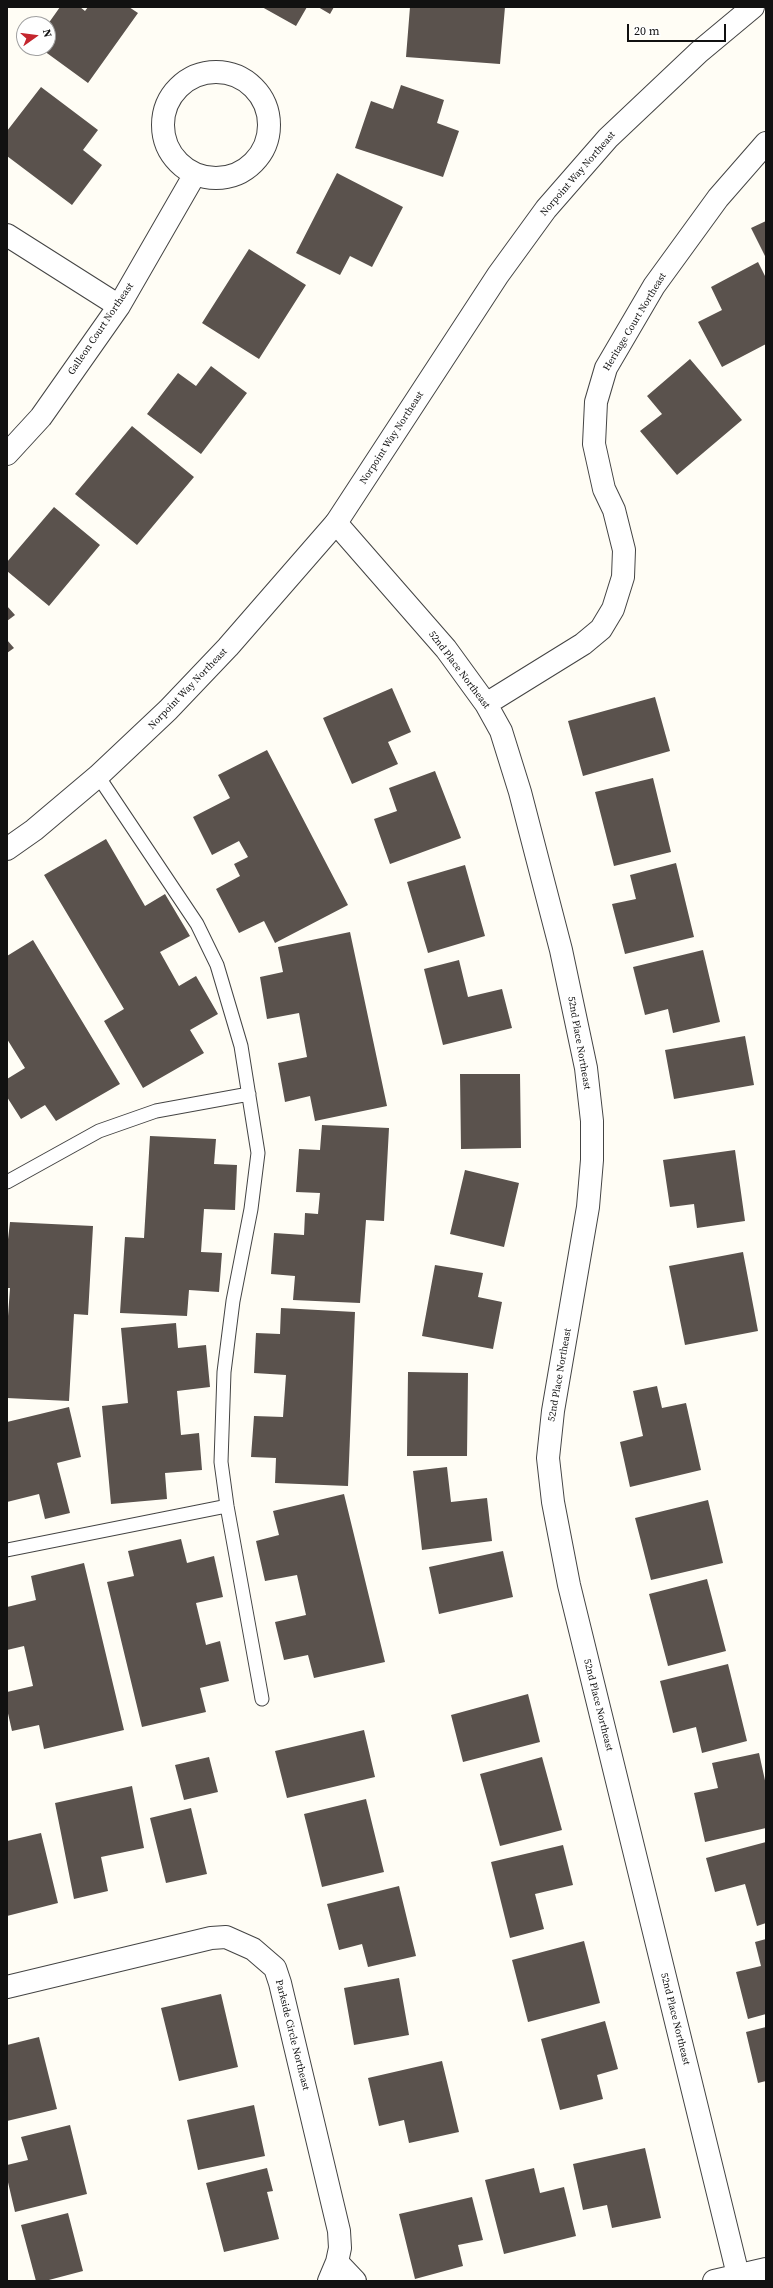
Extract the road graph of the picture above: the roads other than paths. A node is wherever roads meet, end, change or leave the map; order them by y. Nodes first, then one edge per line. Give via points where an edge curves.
1 (753, 7) edge
2 (766, 143) edge
3 (195, 174) junction
4 (7, 235) edge
5 (119, 306) junction
6 (7, 454) edge
7 (336, 523) junction
8 (486, 704) junction
9 (98, 776) junction
10 (7, 849) edge
11 (249, 1094) junction
12 (7, 1182) edge
13 (227, 1506) junction
14 (7, 1550) edge
15 (262, 1699) dead end
16 (7, 1987) edge
17 (766, 2269) edge
18 (333, 2272) edge
19 (738, 2275) junction
20 (355, 2281) edge
21 (714, 2281) edge

1 - 7 street, Norpoint Way Northeast via 699,52 608,138 546,209 498,275
2 - 8 street, Heritage Court Northeast via 718,198 654,286 606,368 596,402 594,444 604,489 614,510 624,550 623,577 613,609 600,629 583,644
3 - 3 street via 177,160 164,136 163,119 168,102 178,88 191,78 207,72 224,72 240,77 254,88 265,103 269,121 268,139 260,156 252,164 231,176 212,178
3 - 5 street, Galleon Court Northeast
4 - 5 street
5 - 6 street, Galleon Court Northeast via 41,417
7 - 8 street, 52nd Place Northeast via 446,649
7 - 9 street, Norpoint Way Northeast via 228,647 168,710
8 - 19 street, 52nd Place Northeast via 501,731 520,792 561,950 586,1068 592,1121 588,1207 552,1419 548,1458 553,1502 569,1585
9 - 10 street, Norpoint Way Northeast via 34,830
9 - 11 lane via 197,924 217,965 241,1046
11 - 12 lane via 156,1111 100,1131
11 - 13 lane via 258,1153 224,1372 221,1462
13 - 14 lane
13 - 15 lane
16 - 18 street, Parkside Circle Northeast via 211,1938 226,1937 253,1949 275,1968 339,2231 340,2248
17 - 19 street
18 - 20 street, Parkside Circle Northeast
19 - 21 street

